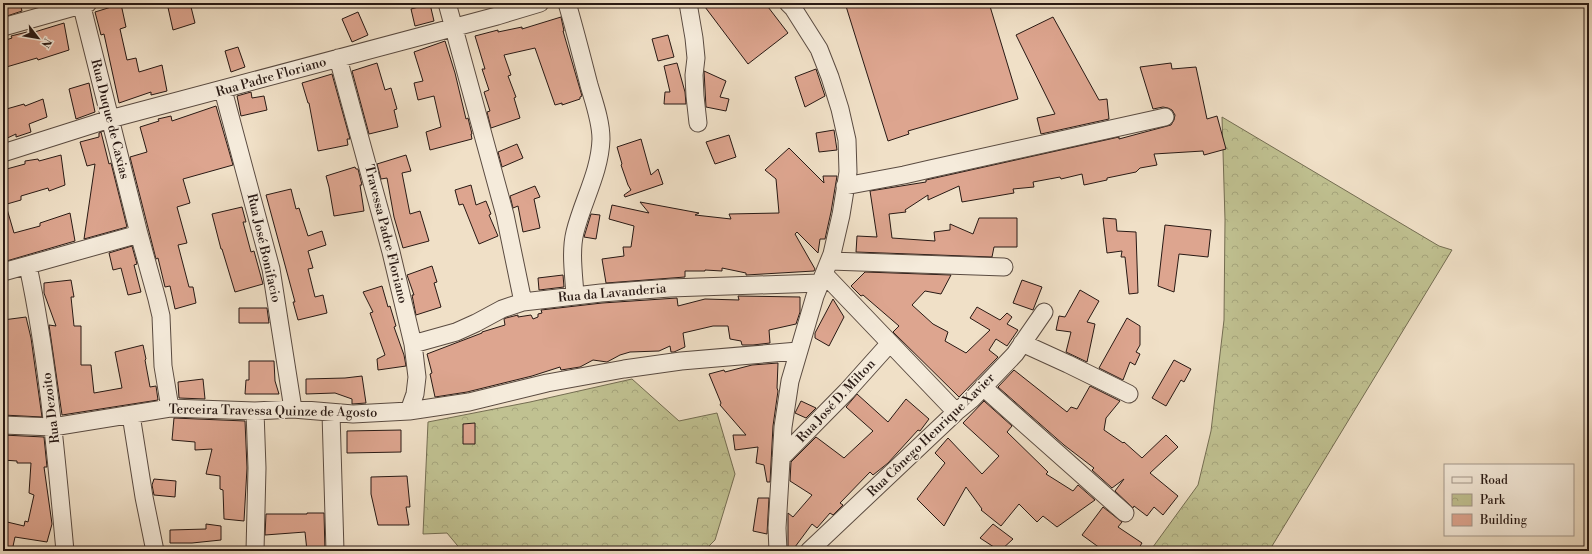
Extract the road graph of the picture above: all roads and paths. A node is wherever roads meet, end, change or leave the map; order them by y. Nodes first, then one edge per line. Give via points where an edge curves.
1 (447, 3) edge
2 (540, 3) edge
3 (567, 3) edge
4 (688, 3) edge
5 (788, 3) edge
6 (84, 4) edge
7 (3, 27) edge
8 (454, 28) junction
9 (338, 58) junction
10 (223, 90) junction
11 (1165, 117) dead end
12 (110, 119) junction
13 (698, 123) dead end
14 (3, 153) edge
15 (846, 186) junction
16 (139, 234) junction
17 (28, 266) junction
18 (1004, 267) dead end
19 (3, 272) edge
20 (825, 272) junction
21 (575, 296) junction
22 (523, 302) junction
23 (1044, 312) dead end
24 (890, 343) junction
25 (1022, 343) junction
26 (413, 344) junction
27 (798, 351) junction
28 (983, 387) junction
29 (1129, 394) dead end
30 (170, 408) junction
31 (293, 409) junction
32 (256, 411) junction
33 (409, 411) junction
34 (956, 412) junction
35 (331, 413) junction
36 (131, 415) junction
37 (3, 425) edge
38 (53, 427) junction
39 (781, 458) junction
40 (1125, 513) dead end
41 (65, 551) edge
42 (155, 551) edge
43 (255, 551) edge
44 (335, 551) edge
45 (778, 551) edge
46 (809, 551) edge

1 - 8 street
2 - 8 street, Rua Padre Floriano
3 - 21 street via 598,116 601,138 593,181 574,234
4 - 13 street via 695,45 694,82
5 - 15 street via 819,49 830,77 847,140
6 - 7 street
6 - 12 street, Rua Duque de Caxias
8 - 9 street, Rua Padre Floriano
8 - 22 street via 505,215
9 - 10 street, Rua Padre Floriano
9 - 26 street, Travessa Padre Floriano via 392,252
10 - 12 street, Rua Padre Floriano
10 - 31 street, Rua José Bonifacio via 271,268
11 - 15 street via 930,168 904,176
12 - 14 street, Rua Padre Floriano
12 - 16 street, Rua Duque de Caxias
15 - 20 street via 841,215
16 - 17 street
16 - 30 street, Rua Duque de Caxias via 157,299
17 - 19 street
17 - 38 street, Rua Dezoito via 42,338
18 - 20 street, Rua da Lavanderia
20 - 21 street, Rua da Lavanderia
20 - 24 street
20 - 27 street
21 - 22 street, Rua da Lavanderia
22 - 26 street, Rua da Lavanderia via 502,309 456,332
23 - 25 street, Rua Cônego Henrique Xavier
24 - 34 street
24 - 39 street, Rua José D. Milton
25 - 28 street, Rua Cônego Henrique Xavier via 1015,354
25 - 29 street
26 - 33 street, Travessa Padre Floriano via 417,376 415,394
27 - 33 street, Terceira Travessa Quinze de Agosto via 631,368 469,402
27 - 39 street via 790,381
28 - 34 street, Rua Cônego Henrique Xavier
28 - 40 street
30 - 32 street, Terceira Travessa Quinze de Agosto
30 - 36 street, Terceira Travessa Quinze de Agosto
31 - 32 street, Terceira Travessa Quinze de Agosto
31 - 35 street, Terceira Travessa Quinze de Agosto
32 - 43 street
33 - 35 street, Terceira Travessa Quinze de Agosto
34 - 46 street, Rua Cônego Henrique Xavier
35 - 44 street
36 - 38 street, Terceira Travessa Quinze de Agosto
36 - 42 street
37 - 38 street, Terceira Travessa Quinze de Agosto
38 - 41 street, Rua Dezoito
39 - 45 street

